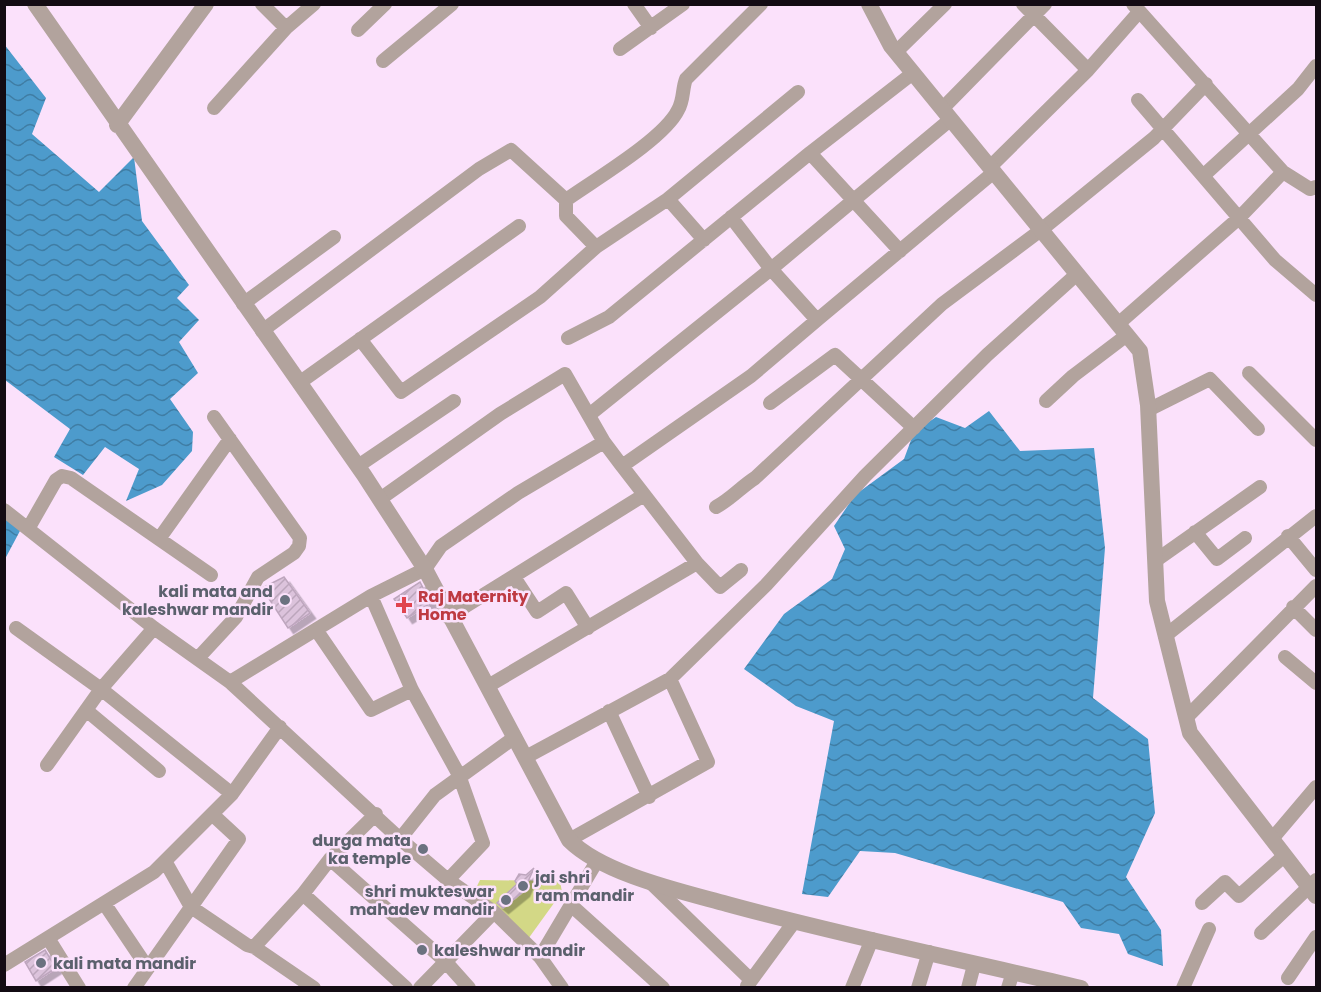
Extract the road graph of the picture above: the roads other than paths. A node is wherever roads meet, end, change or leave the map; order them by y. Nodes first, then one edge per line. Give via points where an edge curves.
1 (35, 4) edge
2 (206, 4) edge
3 (262, 4) edge
4 (314, 4) edge
5 (386, 4) edge
6 (452, 4) edge
7 (634, 4) edge
8 (683, 4) edge
9 (761, 4) edge
10 (869, 4) edge
11 (945, 4) edge
12 (1023, 4) edge
13 (1045, 4) edge
14 (1136, 8) edge
15 (1034, 16) junction
16 (286, 28) junction
17 (651, 28) junction
18 (358, 30) dead end
19 (620, 49) dead end
20 (896, 52) junction
21 (383, 61) dead end
22 (1317, 66) edge
23 (1088, 70) junction
24 (914, 73) junction
25 (1206, 84) junction
26 (798, 92) dead end
27 (1138, 100) dead end
28 (214, 108) dead end
29 (947, 114) junction
30 (117, 124) junction
31 (1163, 129) junction
32 (1250, 133) junction
33 (810, 153) junction
34 (992, 170) junction
35 (1283, 172) junction
36 (1203, 176) junction
37 (1317, 187) edge
38 (668, 199) junction
39 (566, 200) junction
40 (855, 201) junction
41 (731, 217) junction
42 (1239, 218) junction
43 (519, 226) dead end
44 (1041, 230) junction
45 (334, 237) dead end
46 (704, 240) junction
47 (596, 248) junction
48 (900, 251) junction
49 (771, 269) junction
50 (1077, 274) junction
51 (1317, 295) edge
52 (243, 304) junction
53 (817, 320) junction
54 (1122, 329) junction
55 (262, 332) junction
56 (568, 338) dead end
57 (360, 339) junction
58 (1249, 373) dead end
59 (862, 379) junction
60 (298, 382) junction
61 (454, 401) dead end
62 (1047, 401) dead end
63 (770, 403) dead end
64 (1148, 410) junction
65 (589, 415) junction
66 (214, 417) dead end
67 (914, 428) junction
68 (1258, 429) dead end
69 (230, 439) junction
70 (1317, 440) edge
71 (604, 442) junction
72 (358, 466) junction
73 (622, 466) junction
74 (1260, 487) dead end
75 (644, 495) junction
76 (380, 499) junction
77 (716, 507) dead end
78 (4, 510) edge
79 (1317, 516) edge
80 (28, 530) junction
81 (1195, 532) junction
82 (1288, 536) junction
83 (1245, 538) dead end
84 (159, 539) junction
85 (1155, 561) junction
86 (697, 563) junction
87 (425, 569) junction
88 (741, 570) dead end
89 (1317, 570) edge
90 (211, 575) dead end
91 (514, 577) junction
92 (1317, 586) edge
93 (371, 596) junction
94 (1293, 607) junction
95 (448, 617) junction
96 (16, 628) dead end
97 (154, 628) junction
98 (588, 628) junction
99 (317, 630) junction
100 (1317, 630) edge
101 (1165, 636) junction
102 (200, 657) junction
103 (1285, 657) dead end
104 (670, 679) junction
105 (230, 682) junction
106 (1317, 683) edge
107 (488, 686) junction
108 (101, 689) junction
109 (412, 690) junction
110 (86, 711) junction
111 (609, 711) junction
112 (1186, 718) junction
113 (280, 727) junction
114 (515, 737) junction
115 (526, 757) junction
116 (47, 765) dead end
117 (159, 771) dead end
118 (459, 775) junction
119 (1317, 787) edge
120 (232, 794) junction
121 (649, 797) junction
122 (212, 814) junction
123 (376, 814) junction
124 (400, 839) junction
125 (1272, 839) junction
126 (569, 840) junction
127 (1284, 856) junction
128 (330, 859) junction
129 (165, 861) junction
130 (597, 861) junction
131 (448, 880) junction
132 (652, 884) junction
133 (1314, 888) edge
134 (303, 894) junction
135 (104, 903) junction
136 (1202, 903) dead end
137 (572, 906) junction
138 (190, 907) junction
139 (494, 912) junction
140 (794, 922) junction
141 (1209, 929) dead end
142 (1262, 933) dead end
143 (48, 938) junction
144 (1317, 938) edge
145 (872, 939) junction
146 (254, 947) junction
147 (929, 952) junction
148 (540, 957) junction
149 (444, 960) junction
150 (974, 965) junction
151 (4, 966) edge
152 (147, 967) junction
153 (1288, 978) dead end
154 (1011, 980) edge
155 (748, 984) edge
156 (1070, 986) edge
157 (79, 987) edge
158 (134, 987) edge
159 (314, 987) edge
160 (406, 987) edge
161 (420, 987) edge
162 (468, 987) edge
163 (562, 987) edge
164 (663, 987) edge
165 (852, 987) edge
166 (918, 987) edge
167 (968, 987) edge
168 (1183, 987) edge

1 - 30 street
2 - 30 street
3 - 16 street
4 - 16 street
5 - 18 street
6 - 21 street
7 - 17 street
8 - 17 street
9 - 39 street via 686,79 678,111 664,126
10 - 20 street
11 - 20 street
12 - 15 street
13 - 15 street
14 - 23 street
14 - 25 street
15 - 23 street
15 - 29 street
16 - 28 street
17 - 19 street
20 - 24 street
22 - 32 street
23 - 34 street
24 - 29 street
24 - 33 street
25 - 31 street
25 - 32 street
26 - 38 street
27 - 31 street
29 - 34 street
29 - 40 street
30 - 52 street
31 - 36 street
31 - 44 street
32 - 35 street
32 - 36 street
33 - 40 street
33 - 41 street
34 - 44 street
34 - 48 street
35 - 37 street via 1310,189
35 - 42 street
36 - 42 street
38 - 46 street
38 - 47 street
39 - 47 street via 566,216
39 - 55 street via 511,150 479,169
40 - 48 street
40 - 49 street
41 - 46 street
41 - 49 street
42 - 51 street via 1275,260
42 - 54 street
43 - 57 street
44 - 50 street
44 - 59 street via 942,304
45 - 52 street
46 - 56 street via 609,316
47 - 57 street via 540,297 401,392
48 - 53 street
49 - 53 street
49 - 65 street
50 - 54 street
50 - 67 street
52 - 55 street
53 - 73 street via 751,376
54 - 62 street
54 - 64 street via 1140,351
55 - 60 street
57 - 60 street
58 - 70 street
59 - 63 street via 835,355
59 - 67 street
59 - 77 street via 735,496
60 - 72 street
61 - 72 street
64 - 68 street via 1210,379
64 - 85 street
65 - 71 street
65 - 76 street via 565,374 500,414
66 - 69 street
67 - 104 street via 766,585
69 - 84 street
69 - 102 street via 294,528 300,538 299,546 258,577 236,617
71 - 73 street
71 - 87 street via 518,493 441,546
72 - 76 street
73 - 75 street
74 - 81 street
75 - 86 street
75 - 91 street
76 - 87 street
78 - 80 street
79 - 82 street
80 - 84 street via 48,491 62,476 71,478
80 - 97 street
81 - 83 street via 1217,559
81 - 85 street
82 - 89 street
82 - 101 street
84 - 90 street
85 - 101 street via 1157,601
86 - 88 street via 720,587
86 - 98 street
87 - 93 street
87 - 95 street
91 - 95 street
91 - 98 street via 537,612 566,593
92 - 94 street
93 - 99 street
93 - 109 street
94 - 100 street
94 - 112 street
95 - 107 street
96 - 108 street
97 - 102 street
97 - 108 street
98 - 107 street
99 - 105 street
99 - 109 street via 371,710
101 - 112 street
102 - 105 street
103 - 106 street
104 - 111 street
104 - 121 street via 708,762
105 - 113 street
107 - 114 street
108 - 110 street
108 - 120 street
109 - 118 street
110 - 116 street
110 - 117 street
111 - 115 street
111 - 121 street
112 - 125 street via 1190,733
113 - 120 street
113 - 123 street
114 - 115 street
114 - 118 street
115 - 126 street
118 - 124 street via 435,795
118 - 131 street via 483,843
119 - 125 street
120 - 122 street
121 - 126 street
122 - 129 street
122 - 138 street via 239,839
123 - 124 street
123 - 128 street
124 - 131 street
125 - 127 street
126 - 130 street via 582,854
127 - 133 street
127 - 136 street via 1239,896 1225,882
128 - 134 street
128 - 149 street
129 - 135 street
129 - 138 street
130 - 132 street
130 - 137 street
131 - 139 street
132 - 140 street
132 - 155 street
133 - 142 street
134 - 146 street
134 - 160 street
135 - 143 street
135 - 152 street
137 - 148 street
137 - 164 street
138 - 146 street
138 - 152 street
139 - 148 street
139 - 149 street
140 - 145 street
140 - 155 street
141 - 168 street
143 - 151 street
143 - 157 street
144 - 153 street
145 - 147 street
145 - 165 street
146 - 159 street
147 - 150 street
147 - 166 street
148 - 163 street
149 - 161 street
149 - 162 street
150 - 154 street
150 - 167 street
152 - 158 street
154 - 156 street

